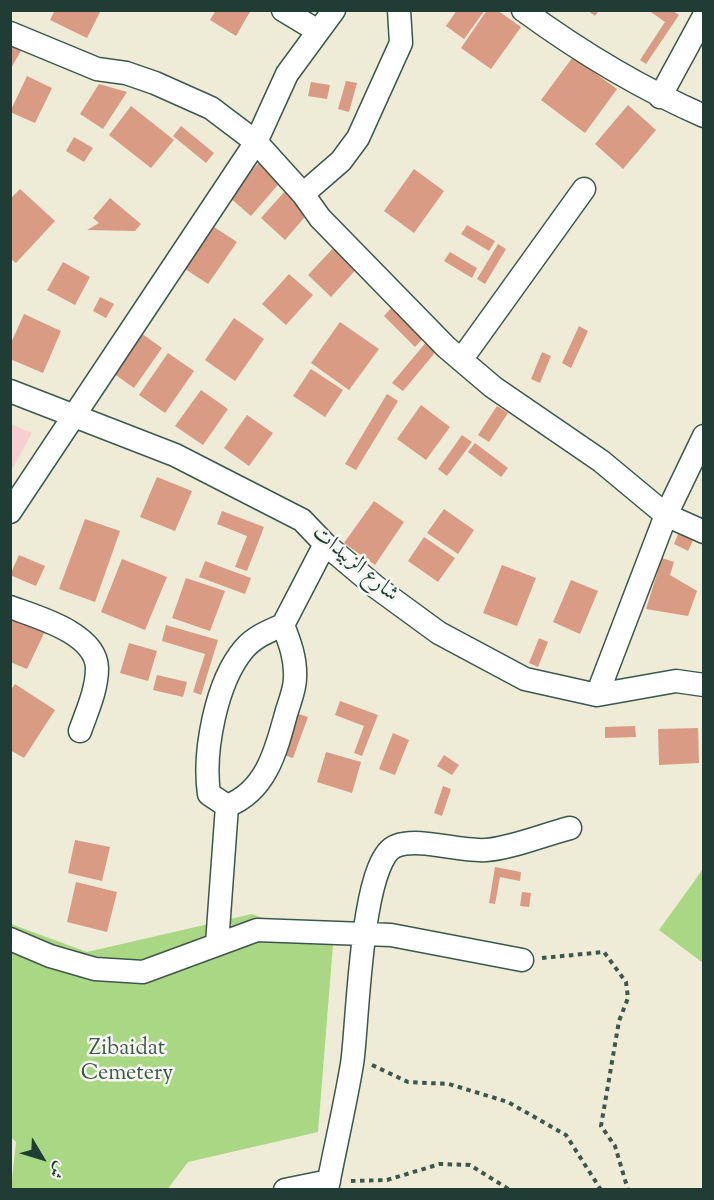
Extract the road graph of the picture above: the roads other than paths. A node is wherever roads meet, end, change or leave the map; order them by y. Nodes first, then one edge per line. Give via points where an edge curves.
1 (283, 10) edge
2 (334, 10) edge
3 (399, 10) edge
4 (530, 13) edge
5 (704, 16) edge
6 (318, 31) junction
7 (10, 33) edge
8 (660, 97) junction
9 (704, 116) edge
10 (256, 142) junction
11 (584, 189) dead end
12 (303, 194) junction
13 (461, 360) junction
14 (10, 392) edge
15 (73, 414) junction
16 (704, 436) edge
17 (10, 512) edge
18 (666, 515) junction
19 (704, 532) edge
20 (325, 544) junction
21 (10, 607) edge
22 (283, 625) junction
23 (704, 685) edge
24 (597, 695) junction
25 (81, 732) dead end
26 (227, 806) junction
27 (570, 828) dead end
28 (363, 933) junction
29 (10, 939) edge
30 (217, 944) junction
31 (522, 960) road end
32 (328, 1185) edge
33 (285, 1190) edge

1 - 6 street
2 - 6 street
3 - 12 street via 401,43 362,130 341,161
4 - 8 street
5 - 8 street
6 - 10 street via 287,75
7 - 10 street via 97,69 126,73 182,94 211,108
8 - 9 street
10 - 12 street
10 - 15 street
11 - 13 street
12 - 13 street via 320,218
13 - 18 street via 493,387 601,461
14 - 15 street, شارع الزبيدات
15 - 17 street
15 - 20 street, شارع الزبيدات via 241,487 302,520
16 - 18 street
18 - 19 street
18 - 24 street
20 - 22 street
20 - 24 street, شارع الزبيدات via 439,633 525,679
21 - 25 street via 75,633 88,648 97,666
22 - 26 street via 293,649 296,680 276,752 257,786 243,800
22 - 26 street via 265,632 245,648 221,693 206,771 209,794
23 - 24 street, شارع الزبيدات via 676,681
26 - 30 street
27 - 28 street via 489,850 412,843 393,846 379,868
28 - 30 street via 257,930
28 - 31 street
28 - 32 street via 353,1055
29 - 30 street via 95,969 143,972
32 - 33 street

